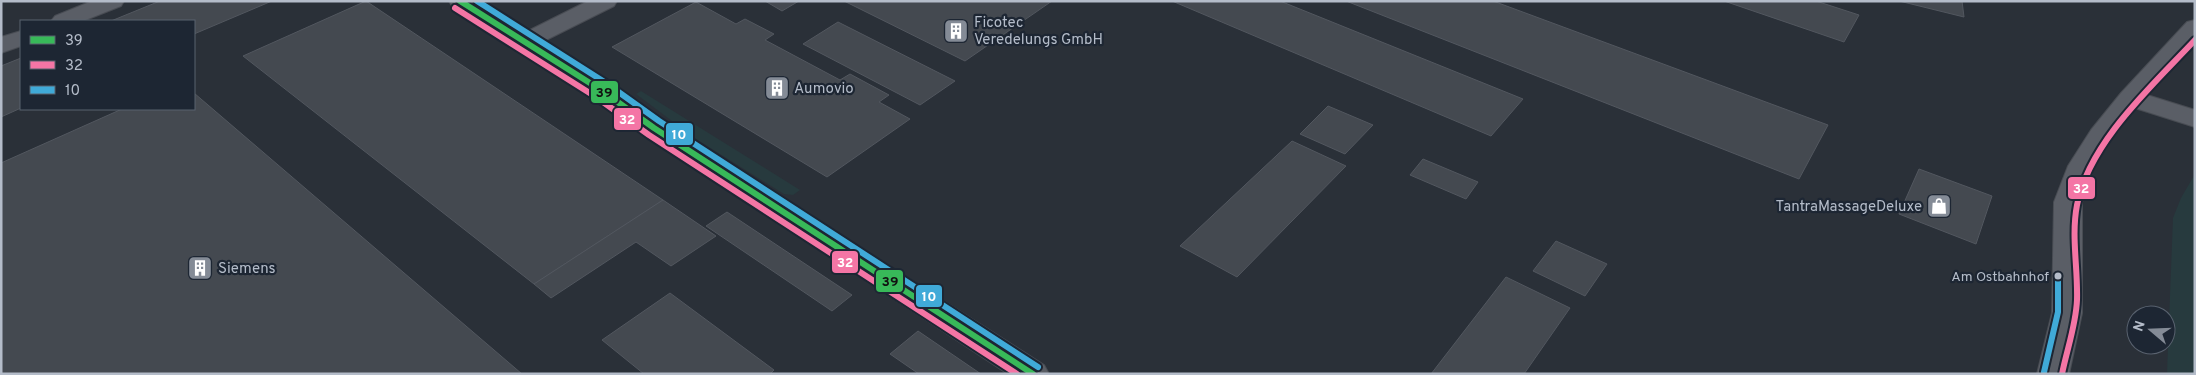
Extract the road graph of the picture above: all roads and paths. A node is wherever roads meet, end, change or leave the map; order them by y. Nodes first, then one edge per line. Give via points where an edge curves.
1 (113, 1) edge
2 (460, 1) edge
3 (606, 1) edge
4 (66, 20) edge
5 (2195, 27) edge
6 (20, 38) edge
7 (526, 42) junction
8 (1, 46) edge
9 (2130, 98) junction
10 (2195, 119) edge
11 (1032, 374) edge
12 (2054, 374) edge

1 - 4 street
2 - 7 street
3 - 7 street
5 - 9 street
6 - 8 street
7 - 11 street
9 - 10 street
9 - 12 street via 2081,166 2068,202 2067,313

